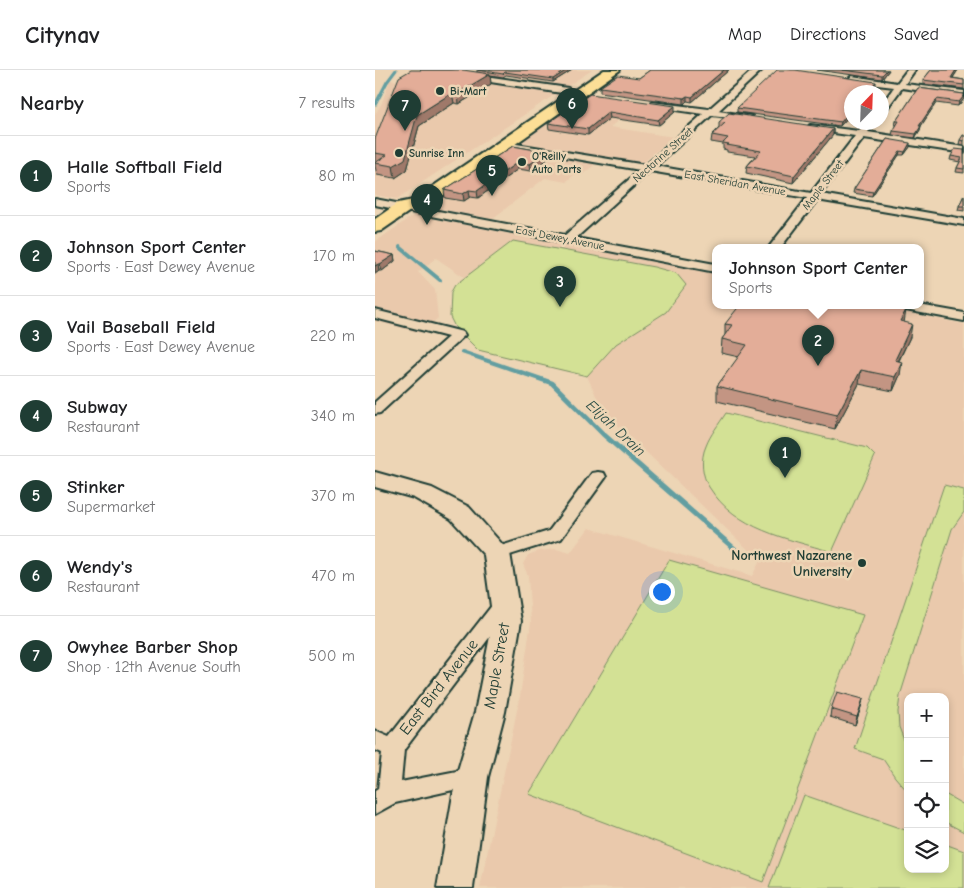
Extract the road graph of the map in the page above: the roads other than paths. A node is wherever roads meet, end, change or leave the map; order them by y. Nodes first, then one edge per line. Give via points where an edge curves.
1 (426, 70) edge
2 (613, 70) edge
3 (758, 70) edge
4 (911, 70) edge
5 (598, 71) edge
6 (451, 72) edge
7 (847, 78) edge
8 (899, 85) junction
9 (575, 92) junction
10 (964, 94) edge
11 (599, 96) edge
12 (889, 98) edge
13 (641, 102) edge
14 (711, 112) junction
15 (757, 119) edge
16 (804, 126) edge
17 (865, 130) edge
18 (862, 135) junction
19 (503, 143) junction
20 (964, 150) edge
21 (648, 168) junction
22 (814, 196) junction
23 (375, 202) edge
24 (404, 207) junction
25 (964, 222) edge
26 (375, 227) edge
27 (568, 240) junction
28 (777, 244) edge
29 (712, 267) edge
30 (921, 309) edge
31 (375, 314) edge
32 (964, 317) edge
33 (457, 335) joint
34 (375, 410) edge
35 (598, 477) dead end
36 (375, 480) edge
37 (497, 553) junction
38 (504, 604) junction
39 (384, 744) edge
40 (472, 777) junction
41 (382, 799) edge
42 (455, 888) edge

1 - 6 street
2 - 9 main road
3 - 14 street, Nectarine Street
4 - 8 street
5 - 9 main road
6 - 9 street
7 - 8 street
8 - 10 street
8 - 12 street
9 - 11 street
9 - 19 main road
9 - 19 main road via 545,106
13 - 14 street
14 - 15 street
14 - 21 street, Nectarine Street
16 - 18 street
17 - 18 street, Maple Street
18 - 20 street
18 - 22 street, Maple Street
19 - 21 street, East Sheridan Avenue
19 - 24 main road via 419,204
19 - 24 main road via 406,201
21 - 22 street, East Sheridan Avenue
21 - 27 street, Nectarine Street
22 - 25 street, East Sheridan Avenue
22 - 28 street, Maple Street
23 - 24 street, East Dewey Avenue
24 - 26 main road
24 - 27 street, East Dewey Avenue
27 - 29 street, East Dewey Avenue
30 - 32 street
31 - 33 street
33 - 34 street
35 - 37 street via 555,535
36 - 37 main road via 423,493 460,513
37 - 38 main road, Maple Street
38 - 39 street, East Bird Avenue
38 - 40 main road, Maple Street via 507,621 490,712
39 - 41 street
40 - 41 street
40 - 42 main road, Maple Street

